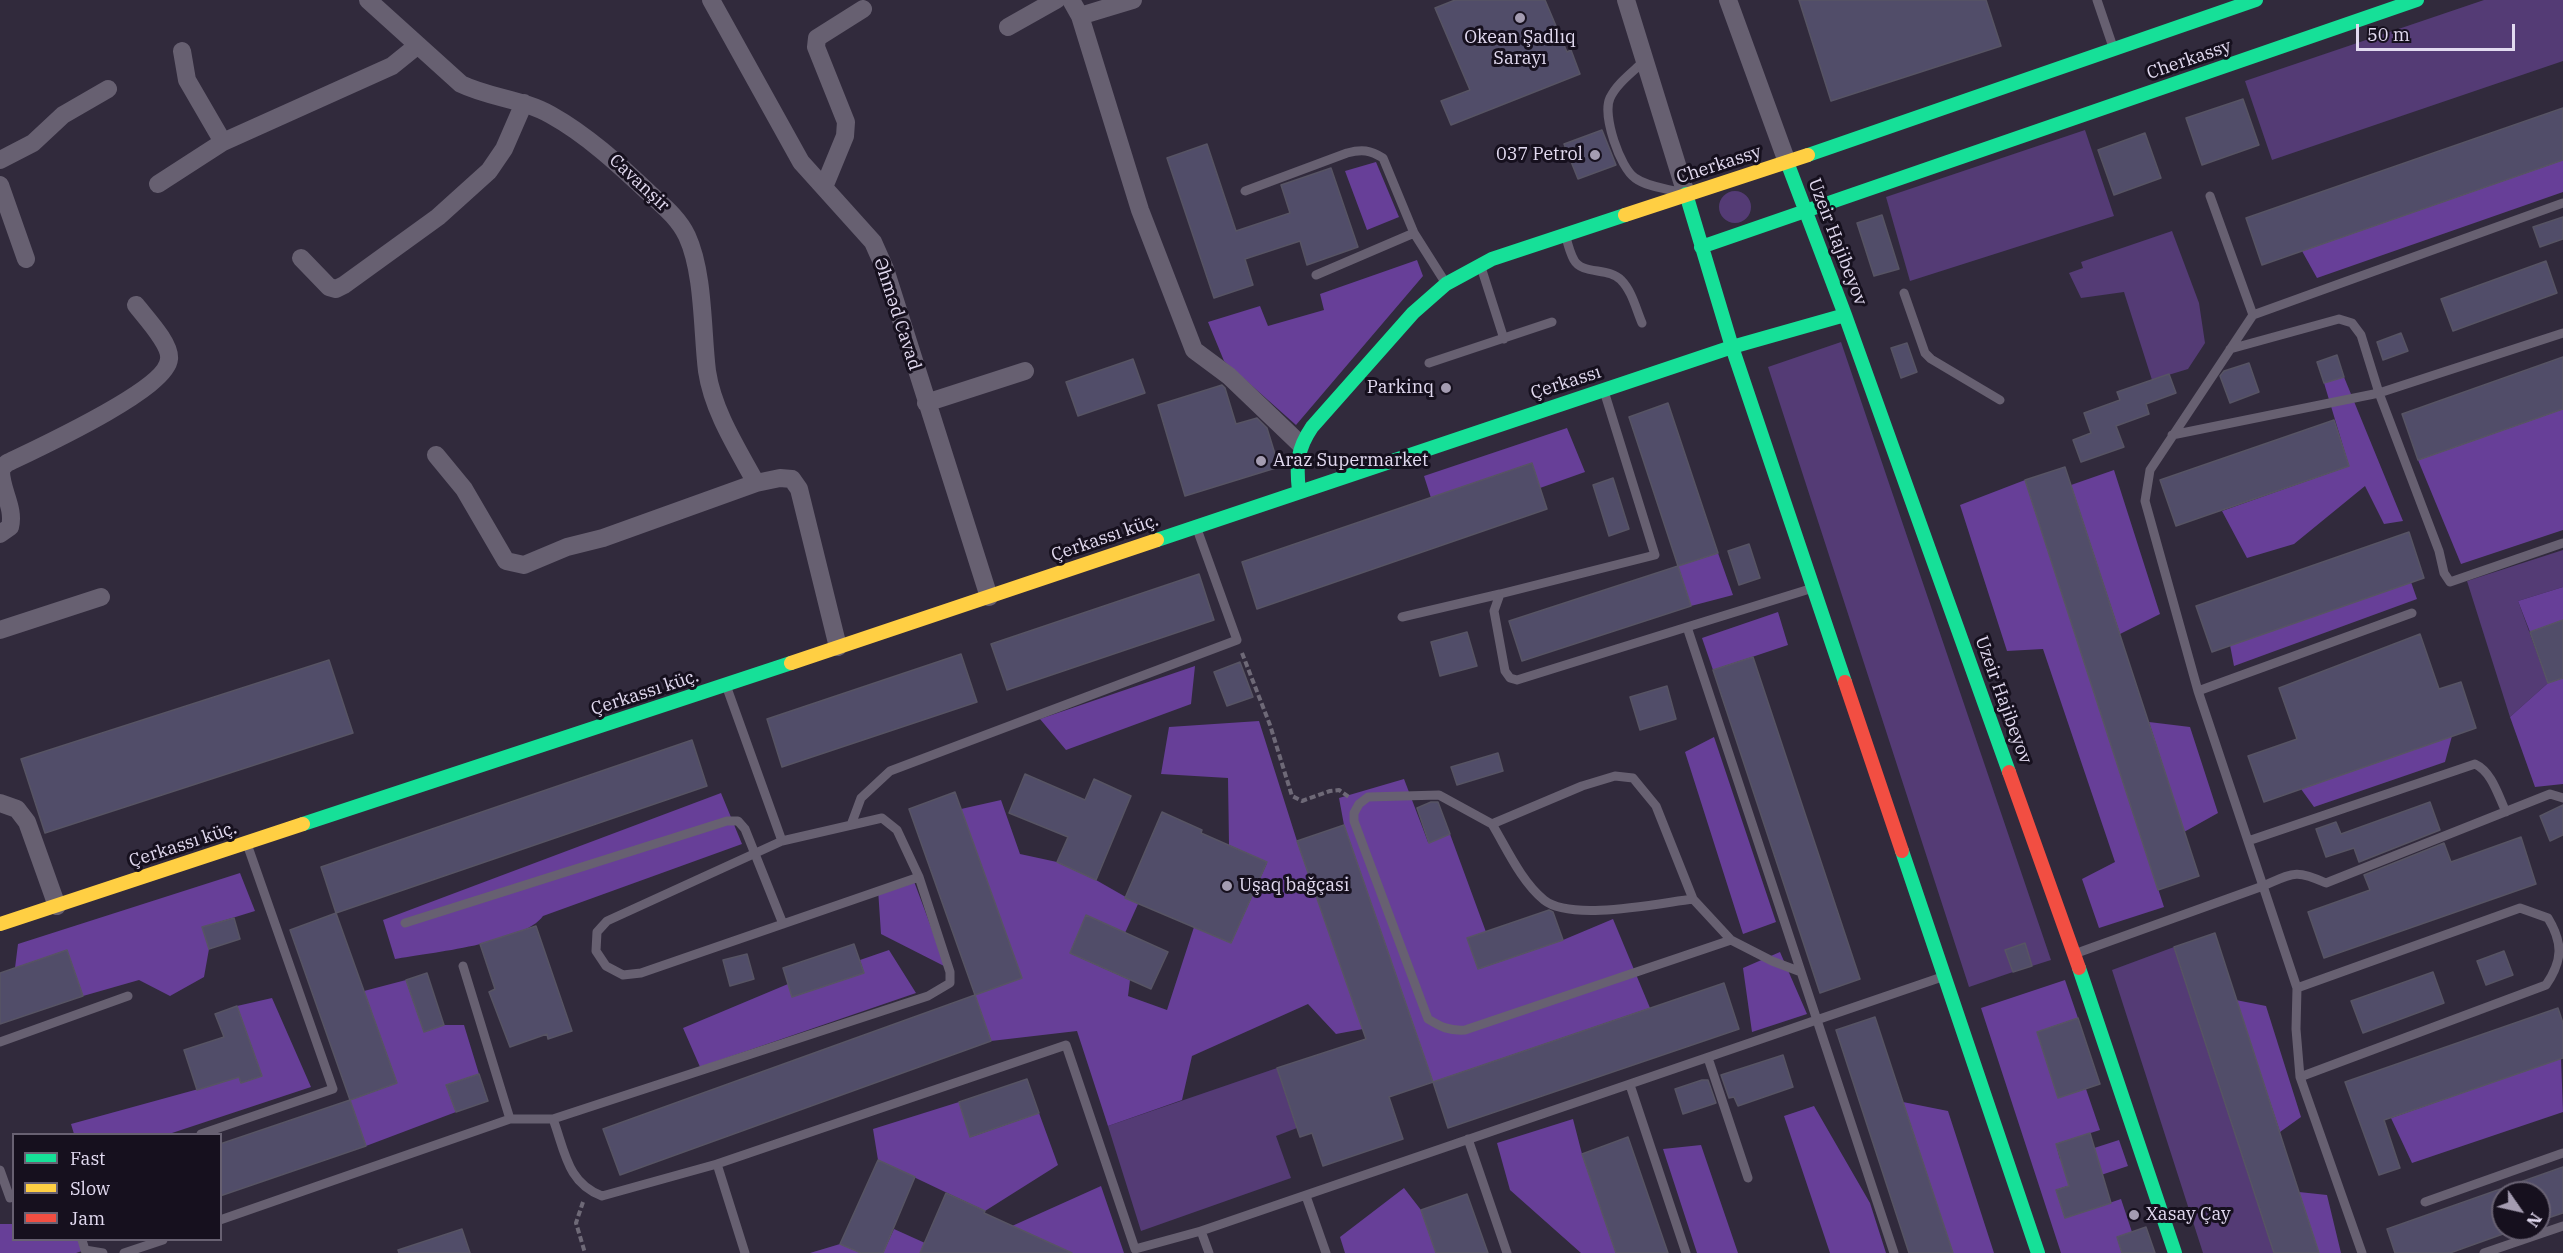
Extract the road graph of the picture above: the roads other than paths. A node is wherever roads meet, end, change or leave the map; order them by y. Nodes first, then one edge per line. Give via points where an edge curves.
1 (368, 0) edge
2 (711, 0) edge
3 (1056, 0) edge
4 (1071, 0) edge
5 (1133, 0) edge
6 (1626, 0) edge
7 (1728, 0) edge
8 (2097, 0) edge
9 (2256, 0) edge
10 (2417, 0) edge
11 (863, 9) dead end
12 (1080, 16) junction
13 (1008, 27) dead end
14 (418, 45) junction
15 (2114, 49) junction
16 (182, 51) dead end
17 (1644, 61) junction
18 (108, 89) dead end
19 (524, 103) junction
20 (223, 142) junction
21 (0, 160) edge
22 (1787, 162) junction
23 (158, 184) dead end
24 (0, 185) edge
25 (824, 187) junction
26 (1245, 191) dead end
27 (1686, 194) junction
28 (2210, 196) dead end
29 (2563, 203) edge
30 (1807, 211) junction
31 (1414, 232) junction
32 (1565, 235) junction
33 (1701, 247) junction
34 (301, 258) dead end
35 (26, 259) dead end
36 (1480, 265) junction
37 (1316, 275) dead end
38 (1446, 284) junction
39 (1904, 293) dead end
40 (136, 305) dead end
41 (1845, 315) junction
42 (2253, 315) junction
43 (1552, 322) dead end
44 (1642, 323) dead end
45 (2563, 333) edge
46 (1504, 339) junction
47 (1732, 347) junction
48 (2229, 350) junction
49 (1429, 363) dead end
50 (1025, 371) dead end
51 (1604, 390) junction
52 (2379, 393) junction
53 (2000, 400) dead end
54 (926, 403) junction
55 (2172, 435) junction
56 (1300, 444) junction
57 (436, 455) dead end
58 (756, 483) junction
59 (1299, 491) junction
60 (1196, 527) junction
61 (0, 534) edge
62 (2563, 543) edge
63 (1814, 588) junction
64 (1500, 594) junction
65 (101, 597) dead end
66 (989, 597) junction
67 (2412, 613) dead end
68 (1402, 617) dead end
69 (1687, 627) junction
70 (0, 630) edge
71 (838, 647) junction
72 (726, 685) junction
73 (2198, 691) junction
74 (2563, 798) edge
75 (0, 803) edge
76 (2506, 812) junction
77 (1492, 824) junction
78 (851, 825) junction
79 (782, 841) junction
80 (2248, 841) junction
81 (247, 844) junction
82 (756, 853) junction
83 (919, 877) junction
84 (2263, 886) junction
85 (1693, 899) junction
86 (57, 906) junction
87 (405, 923) dead end
88 (0, 924) edge
89 (783, 924) junction
90 (2563, 926) edge
91 (2561, 938) edge
92 (1731, 940) junction
93 (2074, 954) junction
94 (463, 966) dead end
95 (1801, 972) junction
96 (1945, 976) junction
97 (2297, 988) junction
98 (128, 996) dead end
99 (1817, 1019) junction
100 (0, 1042) edge
101 (1708, 1058) junction
102 (2301, 1077) junction
103 (1630, 1085) junction
104 (510, 1119) junction
105 (553, 1119) junction
106 (204, 1133) edge
107 (1468, 1139) junction
108 (2563, 1153) edge
109 (717, 1164) junction
110 (0, 1170) edge
111 (1748, 1178) dead end
112 (1306, 1197) junction
113 (12, 1198) edge
114 (2425, 1202) dead end
115 (222, 1219) edge
116 (2563, 1226) edge
117 (1202, 1231) junction
118 (83, 1241) edge
119 (157, 1241) edge
120 (103, 1253) edge
121 (124, 1253) edge
122 (745, 1253) edge
123 (1209, 1253) edge
124 (1326, 1253) edge
125 (1507, 1253) edge
126 (1686, 1253) edge
127 (1894, 1253) edge
128 (2038, 1253) edge
129 (2175, 1253) edge
130 (2362, 1253) edge
131 (2484, 1253) edge

1 - 14 street, Cavanşir
2 - 25 street, Əhməd Cavad via 788,141
3 - 13 street
4 - 12 street
5 - 12 street
6 - 17 street
7 - 22 street
8 - 15 lane
9 - 15 street, Cherkassy
10 - 30 street, Cherkassy
11 - 25 street via 818,38 816,47 846,122 839,156
12 - 56 street via 1140,210 1194,350 1229,376
14 - 19 street, Cavanşir via 461,84 477,92
14 - 20 street via 392,66
15 - 22 street, Cherkassy
16 - 20 street via 187,80
17 - 27 street
17 - 27 lane via 1611,97 1608,119 1629,173 1645,183
18 - 21 street via 63,115 33,143
19 - 34 street via 504,149 489,171 438,217 344,285 336,290 329,287
19 - 58 street, Cavanşir via 552,115 605,152 677,219 693,253 711,390
20 - 23 street
22 - 27 street, Cherkassy
22 - 30 street, Uzeir Hajibeyov
24 - 35 street
25 - 54 street, Əhməd Cavad via 873,242 885,268
26 - 31 lane via 1361,149 1383,158
27 - 32 street, Cherkassy
27 - 33 street
28 - 42 lane
29 - 42 lane
30 - 33 street, Cherkassy
30 - 41 street, Uzeir Hajibeyov
31 - 37 lane
31 - 38 lane
32 - 36 street, Cherkassy
32 - 44 lane via 1575,262 1620,278
33 - 47 street
36 - 38 street, Cherkassy
36 - 46 lane
38 - 56 street, Cherkassy via 1413,313
39 - 53 lane via 1931,359
40 - 61 street via 168,348 169,361 163,375 106,413 8,463 0,477 12,518 10,527
41 - 47 street, Çerkassı
41 - 93 street, Uzeir Hajibeyov
42 - 48 lane
43 - 46 lane
45 - 52 lane
46 - 49 lane
47 - 51 street, Çerkassı
47 - 63 street
48 - 52 lane via 2339,319 2352,322 2361,335
48 - 55 lane
50 - 54 street
51 - 59 street, Çerkassı
51 - 64 lane via 1655,555
52 - 55 lane
52 - 62 lane via 2450,582
54 - 66 street, Əhməd Cavad
55 - 73 lane via 2150,470 2145,501
56 - 59 street via 1295,460
57 - 58 street via 464,489 506,561 524,565
58 - 71 street via 792,479 799,489
59 - 60 street, Çerkassı küç.
60 - 66 street, Çerkassı küç.
60 - 78 lane via 1237,640 890,771 861,798
63 - 69 lane
63 - 96 street
64 - 68 lane
64 - 69 lane via 1494,611 1505,671 1517,680
65 - 70 street
66 - 71 street, Çerkassı küç.
67 - 73 lane
69 - 95 lane
71 - 72 street, Çerkassı küç.
72 - 79 lane
72 - 81 street, Çerkassı küç.
73 - 80 lane
74 - 76 lane via 2550,794
75 - 86 street via 17,809 27,822
76 - 80 lane via 2489,775 2475,764
76 - 84 lane via 2326,883 2293,873
77 - 85 lane via 1530,887 1545,902 1559,908 1615,911
77 - 85 lane via 1582,786 1615,776 1633,778 1656,806
77 - 92 lane via 1439,795 1368,796 1354,813 1353,821 1428,1019 1451,1031 1465,1030
78 - 79 lane
78 - 83 lane via 882,818 892,824
79 - 82 lane
80 - 84 lane
81 - 86 street, Çerkassı küç.
81 - 106 lane via 333,1089
82 - 87 lane via 738,821 727,821
82 - 89 lane
82 - 89 lane via 607,921 597,932 596,951 606,966 623,975 641,973
83 - 89 lane
83 - 105 lane via 950,972 950,983 943,989
84 - 93 lane
84 - 97 lane
85 - 92 lane
86 - 88 street, Çerkassı küç.
90 - 91 lane
91 - 97 lane via 2548,918 2520,908
91 - 102 lane via 2555,971 2546,985
92 - 95 lane
93 - 129 street, Uzeir Hajibeyov
94 - 104 lane
95 - 99 lane
96 - 99 lane
96 - 128 street
97 - 102 lane
98 - 100 lane
99 - 101 lane
99 - 127 lane
101 - 103 lane
101 - 111 lane
102 - 130 lane
103 - 107 lane
103 - 126 lane
104 - 105 lane
104 - 115 lane
105 - 109 lane via 575,1179 586,1190 602,1196
107 - 112 lane
107 - 125 lane
108 - 114 lane
109 - 117 lane via 1066,1045 1135,1249
109 - 122 lane
110 - 113 lane
112 - 117 lane
112 - 124 lane
116 - 131 lane
117 - 123 lane
118 - 120 lane via 85,1250
119 - 121 lane

